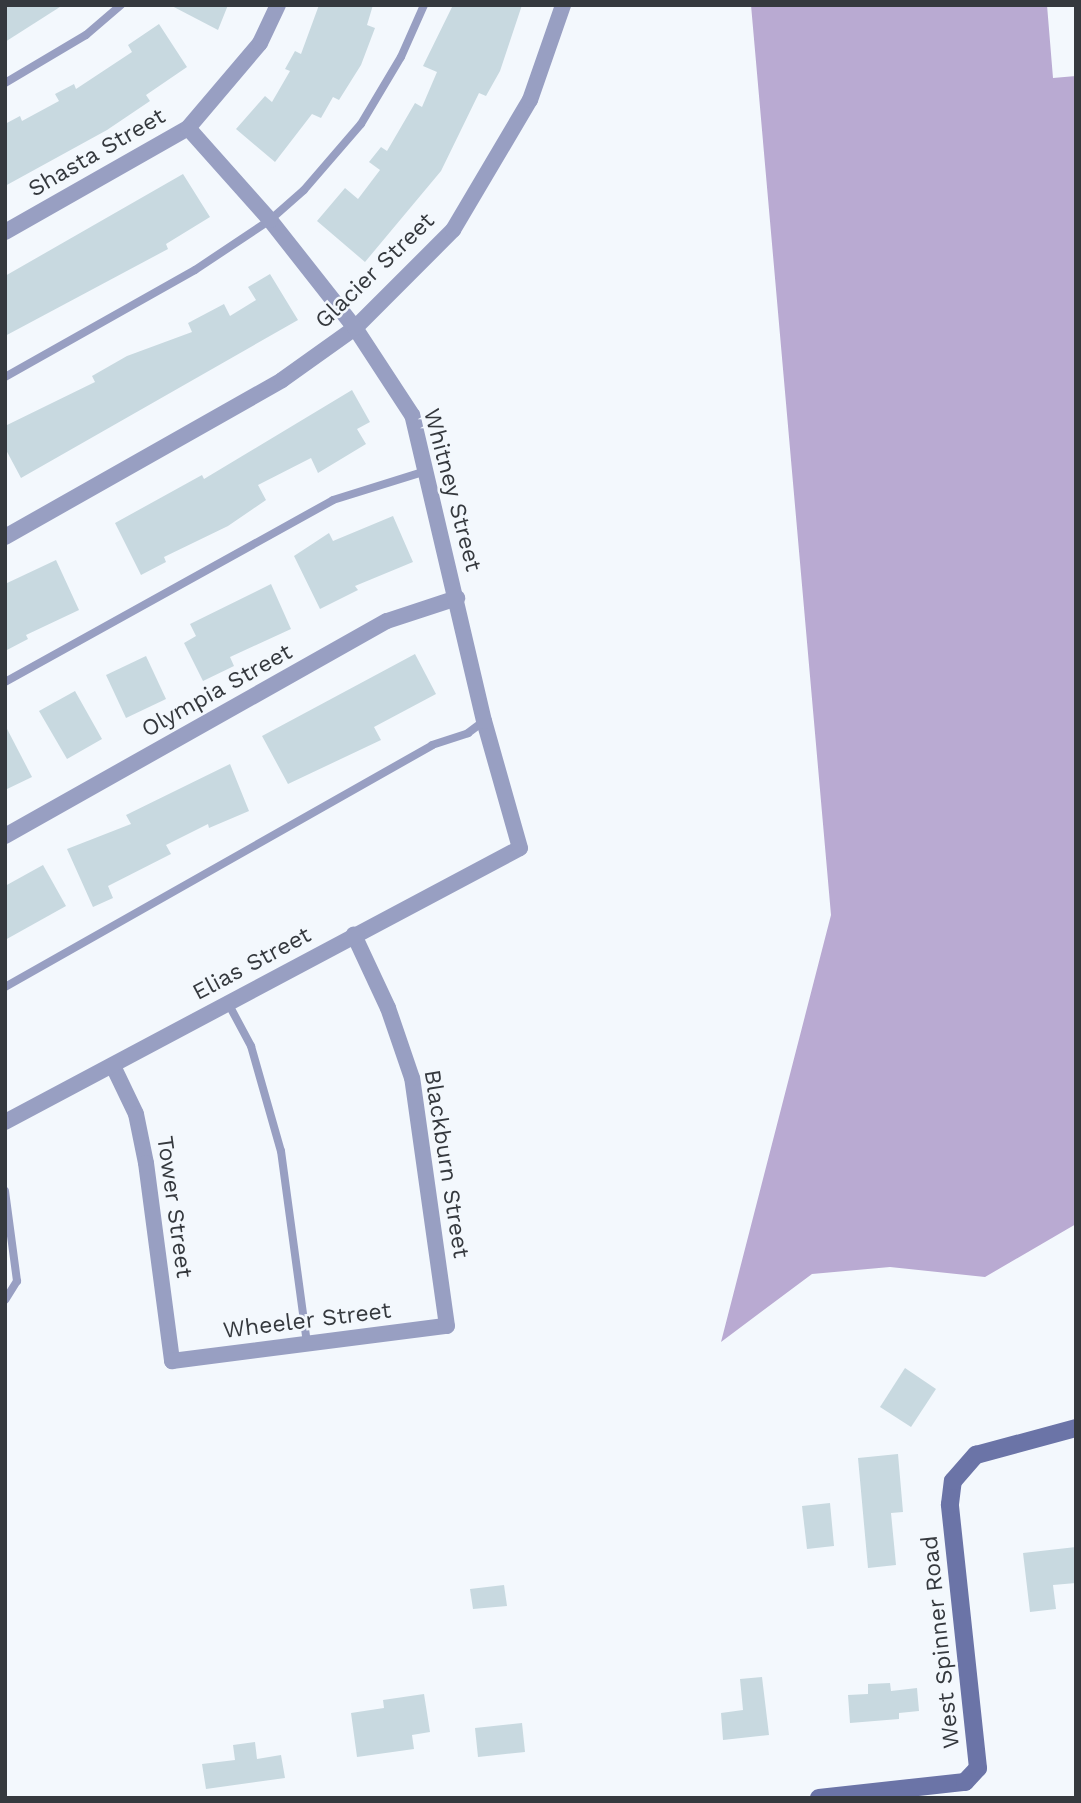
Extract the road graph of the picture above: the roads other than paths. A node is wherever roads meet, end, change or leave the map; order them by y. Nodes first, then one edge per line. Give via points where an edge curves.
1 (121, 5) edge
2 (278, 5) edge
3 (424, 5) edge
4 (563, 5) edge
5 (5, 83) edge
6 (188, 128) junction
7 (270, 220) junction
8 (5, 232) edge
9 (355, 328) junction
10 (5, 377) edge
11 (426, 471) junction
12 (5, 537) edge
13 (457, 598) junction
14 (5, 682) edge
15 (484, 721) junction
16 (5, 836) edge
17 (520, 848) joint
18 (354, 935) junction
19 (5, 987) edge
20 (228, 1003) junction
21 (113, 1066) junction
22 (5, 1122) edge
23 (5, 1191) edge
24 (5, 1300) edge
25 (447, 1326) joint
26 (307, 1344) junction
27 (172, 1361) joint
28 (1076, 1428) edge
29 (819, 1798) edge

1 - 5 lane via 86,36
2 - 6 street, Shasta Street via 260,43
3 - 7 lane via 401,57 361,124 304,190
4 - 9 street, Glacier Street via 530,100 453,230
6 - 7 street, Whitney Street
6 - 8 street, Shasta Street
7 - 9 street, Whitney Street
7 - 10 lane via 195,270
9 - 11 street, Whitney Street via 412,415
9 - 12 street, Glacier Street via 282,380
11 - 13 street, Whitney Street
11 - 14 lane via 333,500
13 - 15 street, Whitney Street
13 - 16 street, Olympia Street via 387,621
15 - 17 street, Whitney Street
15 - 19 lane via 468,733 432,745
17 - 18 street, Elias Street
18 - 20 street, Elias Street
18 - 25 street, Blackburn Street via 388,1008 412,1078
20 - 21 street, Elias Street
20 - 26 lane via 251,1046 281,1151
21 - 22 street, Elias Street
21 - 27 street, Tower Street via 136,1114 146,1163
23 - 24 lane via 17,1281
25 - 26 street, Wheeler Street
26 - 27 street, Wheeler Street
28 - 29 street, West Spinner Road via 976,1455 953,1481 950,1504 978,1768 965,1782

